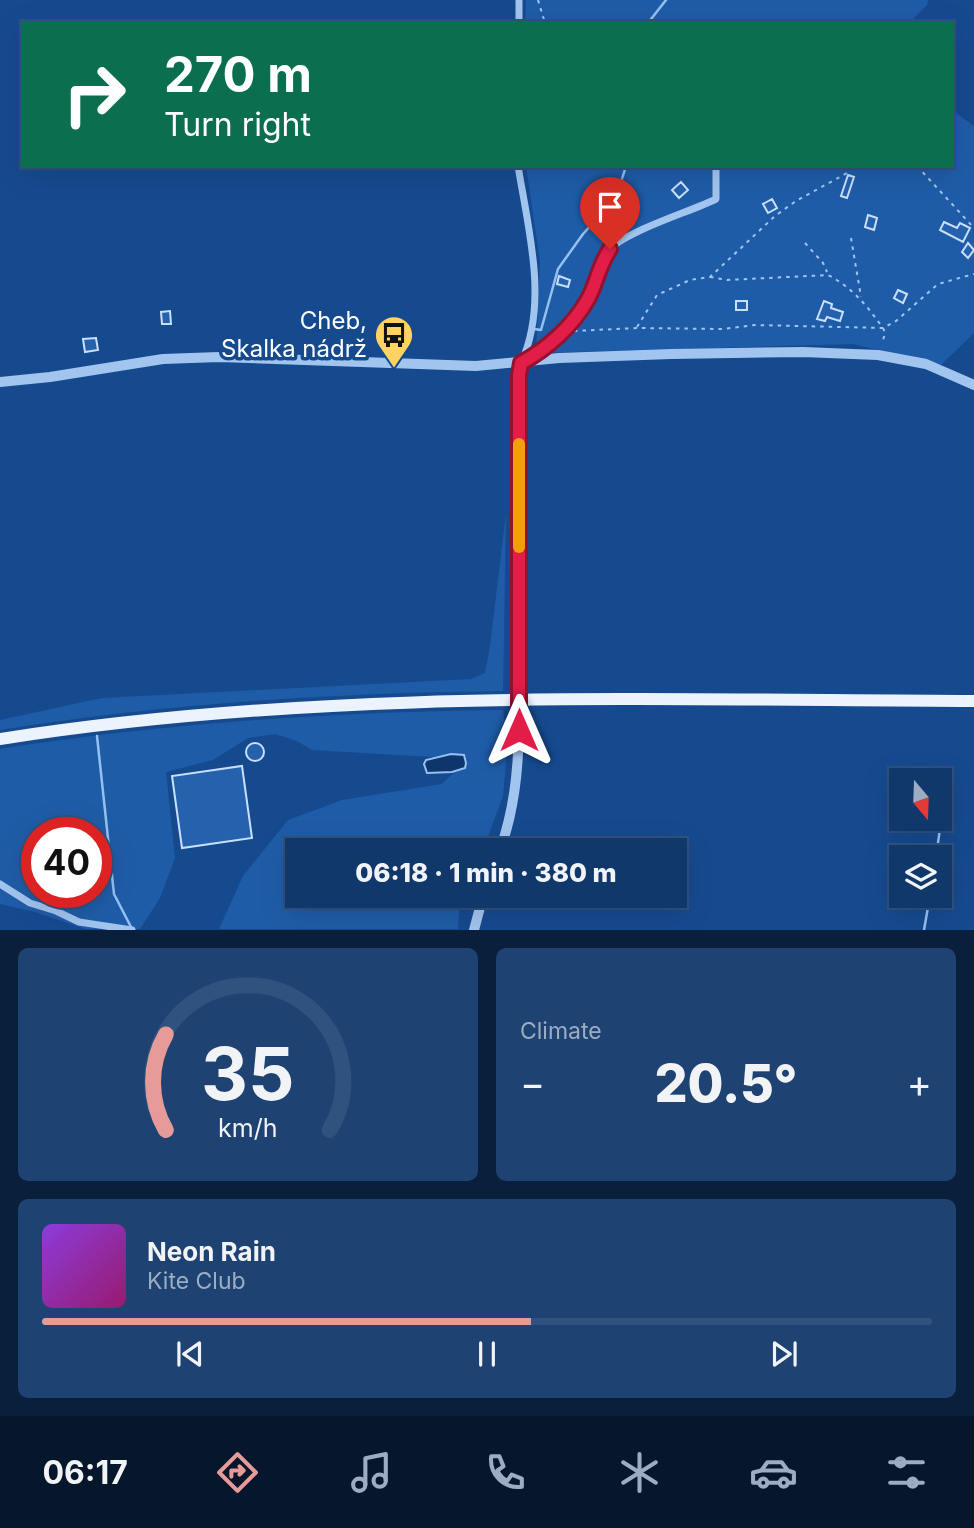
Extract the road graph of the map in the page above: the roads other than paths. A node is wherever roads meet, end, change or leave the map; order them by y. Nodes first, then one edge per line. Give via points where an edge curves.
1 (519, 0) edge
2 (519, 21) edge
3 (518, 168) edge
4 (716, 168) edge
5 (521, 363) junction
6 (0, 382) edge
7 (974, 385) edge
8 (974, 701) edge
9 (0, 739) edge
10 (505, 838) edge
11 (0, 884) edge
12 (480, 908) edge
13 (132, 929) edge
14 (474, 929) edge

1 - 2 street
3 - 5 street via 535,291 534,321
4 - 5 street via 716,199 610,249 589,297 562,332
5 - 6 street via 476,366 178,358
5 - 7 street via 671,354 878,355 926,364
5 - 10 street, bridge via 518,778
8 - 9 main road via 330,705 159,718
11 - 13 street via 30,903 79,922
12 - 14 street

